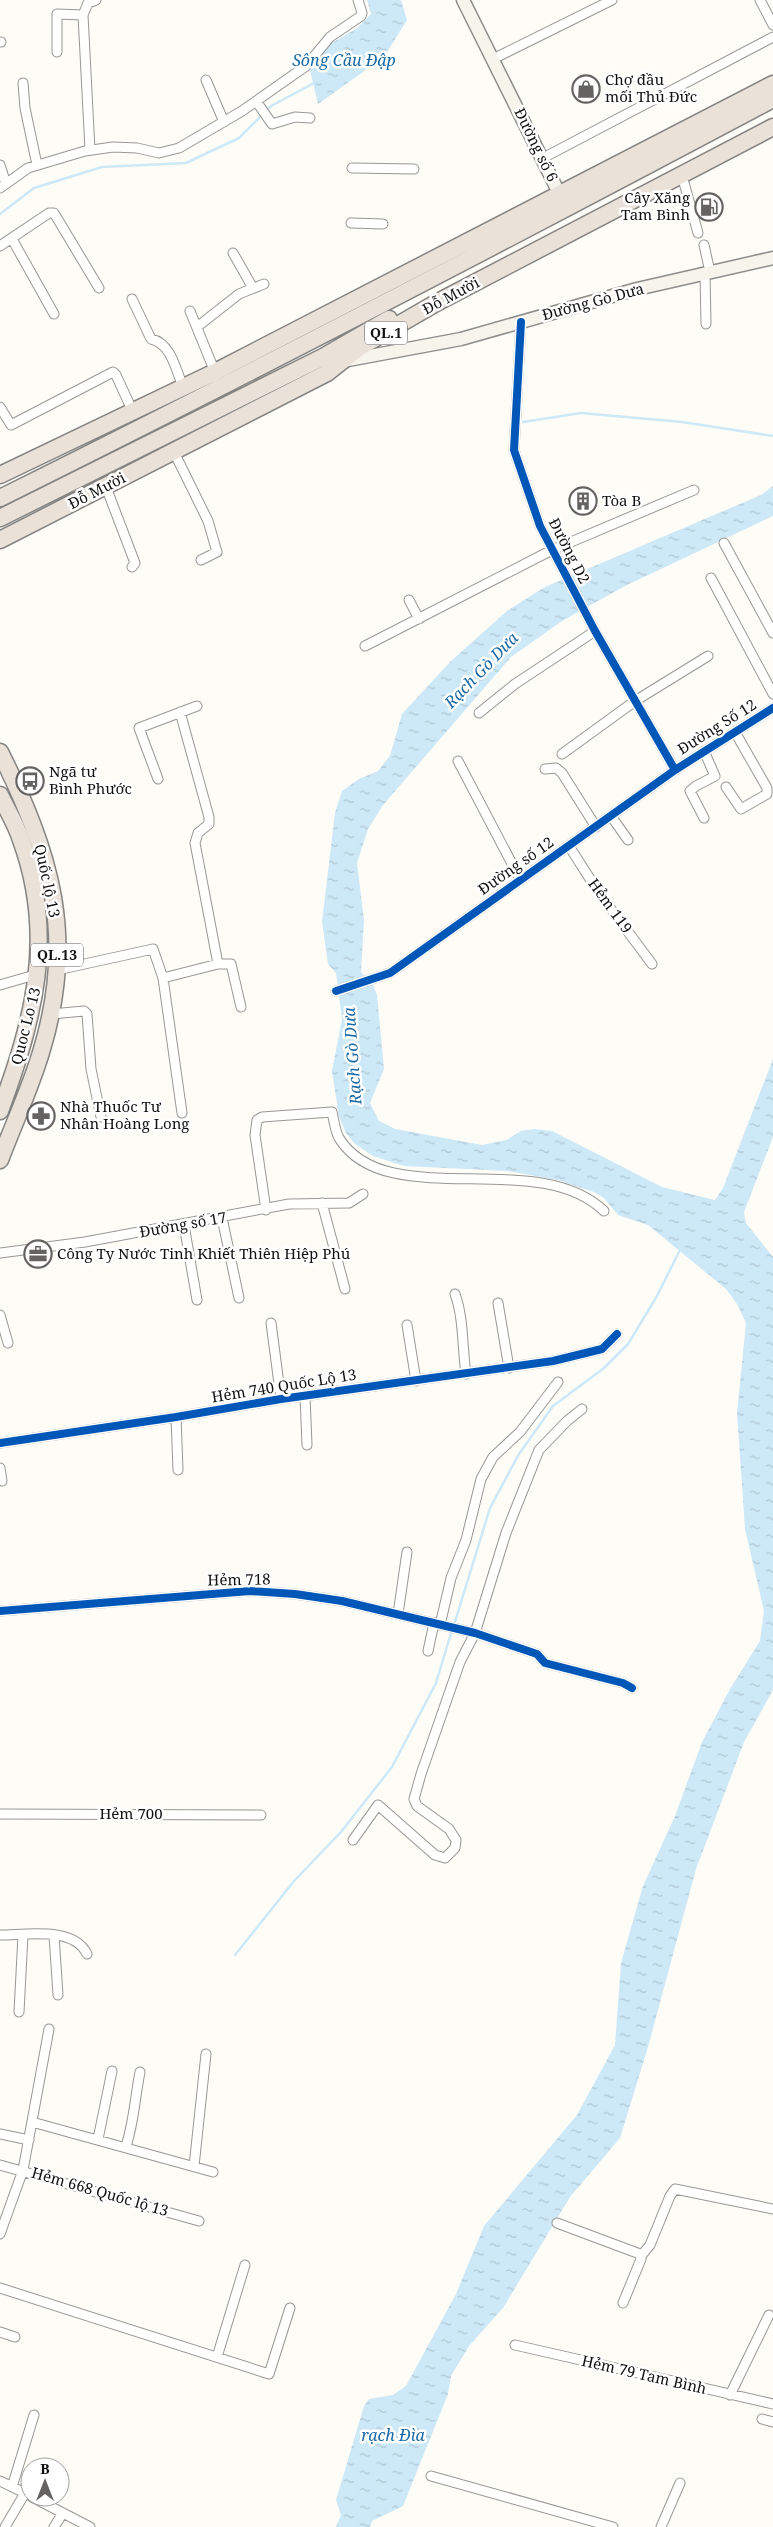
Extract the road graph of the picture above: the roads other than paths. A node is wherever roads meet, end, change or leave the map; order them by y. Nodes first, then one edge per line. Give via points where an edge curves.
1 (96, 0) edge
2 (358, 0) edge
3 (463, 0) edge
4 (612, 0) edge
5 (760, 0) edge
6 (83, 15) junction
7 (773, 25) edge
8 (773, 37) edge
9 (57, 52) dead end
10 (494, 59) junction
11 (206, 80) dead end
12 (23, 83) dead end
13 (773, 84) edge
14 (773, 99) edge
15 (258, 103) junction
16 (310, 118) dead end
17 (773, 118) edge
18 (224, 122) junction
19 (773, 127) edge
20 (90, 150) junction
21 (543, 158) junction
22 (0, 165) edge
23 (37, 165) junction
24 (352, 168) dead end
25 (414, 169) dead end
26 (681, 171) junction
27 (3, 186) edge
28 (564, 202) junction
29 (351, 223) dead end
30 (383, 224) dead end
31 (698, 234) dead end
32 (12, 239) junction
33 (704, 245) dead end
34 (0, 246) edge
35 (233, 253) dead end
36 (773, 258) edge
37 (708, 273) junction
38 (264, 284) dead end
39 (99, 288) dead end
40 (253, 288) junction
41 (132, 299) dead end
42 (376, 306) junction
43 (190, 311) dead end
44 (54, 314) dead end
45 (322, 318) junction
46 (520, 322) junction
47 (706, 324) dead end
48 (197, 327) junction
49 (368, 330) junction
50 (312, 340) junction
51 (360, 347) junction
52 (330, 358) junction
53 (215, 372) junction
54 (184, 387) junction
55 (0, 407) edge
56 (171, 410) junction
57 (133, 412) junction
58 (184, 431) junction
59 (174, 452) junction
60 (0, 475) edge
61 (106, 486) junction
62 (0, 490) edge
63 (694, 490) dead end
64 (0, 498) edge
65 (0, 518) edge
66 (0, 526) edge
67 (0, 540) edge
68 (724, 543) dead end
69 (552, 550) junction
70 (201, 560) dead end
71 (132, 567) dead end
72 (710, 578) dead end
73 (410, 600) dead end
74 (420, 619) junction
75 (595, 631) junction
76 (773, 633) edge
77 (365, 646) dead end
78 (708, 656) dead end
79 (773, 694) edge
80 (635, 701) junction
81 (197, 706) dead end
82 (773, 708) edge
83 (180, 712) junction
84 (479, 713) dead end
85 (735, 732) junction
86 (0, 752) edge
87 (704, 752) junction
88 (562, 754) dead end
89 (458, 760) dead end
90 (545, 768) dead end
91 (675, 770) junction
92 (158, 779) dead end
93 (726, 787) dead end
94 (0, 795) edge
95 (611, 816) junction
96 (704, 818) dead end
97 (596, 827) junction
98 (628, 840) dead end
99 (569, 846) junction
100 (520, 880) junction
101 (218, 964) junction
102 (652, 964) dead end
103 (57, 970) junction
104 (39, 974) junction
105 (163, 978) junction
106 (0, 985) edge
107 (336, 991) dead end
108 (241, 1007) dead end
109 (51, 1014) junction
110 (0, 1111) edge
111 (182, 1113) dead end
112 (101, 1117) dead end
113 (0, 1160) edge
114 (362, 1194) dead end
115 (322, 1203) junction
116 (266, 1210) junction
117 (604, 1211) dead end
118 (222, 1218) junction
119 (184, 1225) junction
120 (0, 1253) edge
121 (345, 1289) dead end
122 (455, 1294) dead end
123 (239, 1298) dead end
124 (196, 1300) dead end
125 (498, 1303) dead end
126 (0, 1315) edge
127 (271, 1323) dead end
128 (407, 1325) dead end
129 (617, 1334) dead end
130 (8, 1343) dead end
131 (509, 1368) junction
132 (466, 1374) junction
133 (416, 1381) junction
134 (558, 1382) dead end
135 (305, 1396) junction
136 (281, 1399) junction
137 (582, 1409) dead end
138 (176, 1417) junction
139 (0, 1443) edge
140 (307, 1445) dead end
141 (0, 1468) edge
142 (178, 1470) dead end
143 (2, 1481) dead end
144 (407, 1552) dead end
145 (0, 1611) edge
146 (398, 1614) junction
147 (437, 1624) junction
148 (475, 1633) junction
149 (428, 1652) dead end
150 (632, 1688) dead end
151 (0, 1814) edge
152 (261, 1815) dead end
153 (353, 1840) dead end
154 (0, 1935) edge
155 (23, 1935) junction
156 (54, 1935) junction
157 (87, 1954) dead end
158 (58, 1995) dead end
159 (19, 2012) dead end
160 (49, 2029) dead end
161 (206, 2054) dead end
162 (112, 2071) dead end
163 (140, 2072) dead end
164 (32, 2122) junction
165 (0, 2134) edge
166 (98, 2139) junction
167 (28, 2140) junction
168 (126, 2146) junction
169 (0, 2165) edge
170 (194, 2166) junction
171 (23, 2170) junction
172 (213, 2172) dead end
173 (773, 2209) edge
174 (199, 2220) dead end
175 (557, 2222) dead end
176 (0, 2234) edge
177 (641, 2256) junction
178 (245, 2265) dead end
179 (0, 2288) edge
180 (623, 2303) dead end
181 (290, 2308) dead end
182 (769, 2315) dead end
183 (0, 2332) edge
184 (16, 2337) dead end
185 (515, 2345) dead end
186 (217, 2356) junction
187 (730, 2395) junction
188 (773, 2404) edge
189 (34, 2415) dead end
190 (762, 2419) dead end
191 (773, 2422) edge
192 (432, 2476) dead end
193 (0, 2481) edge
194 (680, 2483) dead end
195 (12, 2487) junction
196 (20, 2491) edge
197 (20, 2507) edge
198 (51, 2507) edge
199 (63, 2513) junction
200 (5, 2527) edge
201 (54, 2527) edge
202 (90, 2527) edge
203 (613, 2527) edge
204 (661, 2527) edge

1 - 6 street via 88,3
2 - 15 street via 362,13 330,37 306,66
3 - 10 street
4 - 10 street
5 - 7 street
6 - 9 street via 57,14
6 - 20 street
8 - 21 street
10 - 21 street, Đường số 6
11 - 18 street
12 - 23 street
13 - 28 highway, Đỗ Mười / QL.1
14 - 28 highway, Đỗ Mười / QL.1
15 - 16 street via 272,124 295,117
15 - 18 street
17 - 26 highway, Đỗ Mười / QL.1
18 - 20 street via 179,148 159,153 136,148
19 - 26 highway, Đỗ Mười / QL.1
20 - 23 street
21 - 28 street, Đường số 6
22 - 27 street
23 - 27 street
24 - 25 street
26 - 31 street
26 - 49 highway, Đỗ Mười / QL.1
26 - 51 highway, Đỗ Mười / QL.1
28 - 42 highway, Đỗ Mười / QL.1
28 - 45 highway, Đỗ Mười / QL.1
29 - 30 street
32 - 34 street
32 - 39 street via 54,213
32 - 44 street
33 - 37 street
35 - 40 street
36 - 37 street, Đường Gò Dưa
37 - 46 street, Đường Gò Dưa
37 - 47 street
38 - 40 street
40 - 48 street via 239,294
41 - 54 street via 151,339 166,346
42 - 45 highway
42 - 50 highway, Đỗ Mười / QL.1
43 - 48 street
45 - 50 highway
45 - 53 highway, Đỗ Mười / QL.1
46 - 52 street, Đường Gò Dưa via 461,339
46 - 69 street, Đường D2 via 514,450 540,526
48 - 53 street
49 - 51 highway
49 - 52 highway, Đỗ Mười / QL.1
50 - 56 highway, Đỗ Mười / QL.1
51 - 52 highway, Đỗ Mười / QL.1
52 - 58 highway, Đỗ Mười / QL.1
52 - 59 highway, Đỗ Mười / QL.1 via 327,373
53 - 54 highway, Đỗ Mười / QL.1
54 - 57 highway, Đỗ Mười / QL.1
55 - 57 street via 11,425 113,372
56 - 62 highway, QL.1
56 - 64 highway, QL.1
57 - 60 highway, Đỗ Mười / QL.1
58 - 65 highway, QL.1
58 - 66 highway, QL.1
59 - 61 highway, Đỗ Mười / QL.1
59 - 70 street via 208,521 217,552
61 - 67 highway, Đỗ Mười / QL.1
61 - 71 street via 132,551 135,563
63 - 69 street
68 - 76 street
69 - 74 street
69 - 75 street, Đường D2
72 - 79 street
73 - 74 street
74 - 77 street
75 - 80 street, Đường D2
75 - 84 street via 515,684
78 - 80 street
80 - 88 street
80 - 91 street, Đường D2
81 - 83 street
82 - 85 street, Đường Số 12
83 - 92 street via 139,728
83 - 101 street via 208,817 209,824 198,833 196,843
85 - 87 street, Đường Số 12
85 - 93 street via 768,788 767,794 741,809
86 - 103 highway, Quốc lộ 13 / QL.13 via 43,852 55,905
87 - 91 street, Đường Số 12
87 - 96 street via 715,776 690,791
89 - 100 street
90 - 97 street via 556,768 562,773
91 - 95 street, Đường số 12
94 - 104 highway, Quoc Lo 13 / QL.13 via 21,838 34,886 40,936
95 - 97 street, Đường số 12
95 - 98 street
97 - 99 street, Đường số 12
99 - 100 street, Đường số 12
99 - 102 street, Hẻm 119 via 599,893
100 - 107 street, Đường số 12 via 390,973
101 - 105 street
101 - 108 street via 230,964
103 - 105 street via 153,949
103 - 109 highway, Quốc lộ 13 / QL.13
104 - 106 street
104 - 110 highway, Quoc Lo 13 / QL.13 via 30,1022
105 - 111 street
109 - 112 street via 84,1010 87,1014 91,1069
109 - 113 highway, Quốc lộ 13 / QL.13 via 42,1050
114 - 115 street, Đường số 17 via 352,1202
115 - 116 street, Đường số 17 via 289,1204
115 - 121 street
116 - 117 street via 255,1135 257,1120 332,1112 339,1138 355,1157 379,1170 408,1176 512,1179 554,1186 587,1197
116 - 118 street, Đường số 17
118 - 119 street, Đường số 17
118 - 123 street
119 - 120 street, Đường số 17
119 - 124 street
122 - 132 street via 462,1312
125 - 131 street
126 - 130 street
127 - 136 street
128 - 133 street
129 - 131 street, Hẻm 740 Quốc Lộ 13 via 602,1349
131 - 132 street, Hẻm 740 Quốc Lộ 13
132 - 133 street, Hẻm 740 Quốc Lộ 13
133 - 135 street, Hẻm 740 Quốc Lộ 13
134 - 147 street via 520,1432 493,1457 481,1479 466,1540
135 - 136 street, Hẻm 740 Quốc Lộ 13
135 - 140 street
136 - 138 street, Hẻm 740 Quốc Lộ 13
137 - 148 street via 539,1450 506,1534
138 - 139 street, Hẻm 740 Quốc Lộ 13
138 - 142 street
141 - 143 street
144 - 146 street
145 - 146 street, Hẻm 718 via 250,1591 342,1601
146 - 147 street, Hẻm 718
147 - 148 street, Hẻm 718
147 - 149 street
148 - 150 street, Hẻm 718 via 537,1654 545,1663
148 - 153 street via 460,1662 439,1719 414,1800 417,1806 448,1830 456,1840 456,1848 445,1858 435,1855 378,1805
151 - 152 street, Hẻm 700
154 - 155 street
155 - 156 street
155 - 159 street
156 - 157 street via 74,1940
156 - 158 street
160 - 164 street
161 - 170 street
162 - 166 street
163 - 168 street via 134,2120
164 - 166 street
164 - 167 street
165 - 167 street
166 - 168 street
167 - 171 street
168 - 170 street
169 - 171 street, Hẻm 668 Quốc lộ 13
170 - 172 street
171 - 174 street, Hẻm 668 Quốc lộ 13
171 - 176 street
173 - 177 street via 675,2189 650,2245
175 - 177 street via 638,2252
177 - 180 street
178 - 186 street
179 - 186 street
181 - 186 street via 269,2374
182 - 187 street
183 - 184 street
185 - 187 street, Hẻm 79 Tam Bình
187 - 188 street, Hẻm 79 Tam Bình
189 - 195 street
190 - 191 street
192 - 203 street
193 - 195 street
194 - 204 street
195 - 196 street
197 - 200 street
198 - 199 street
199 - 201 street
199 - 202 street

